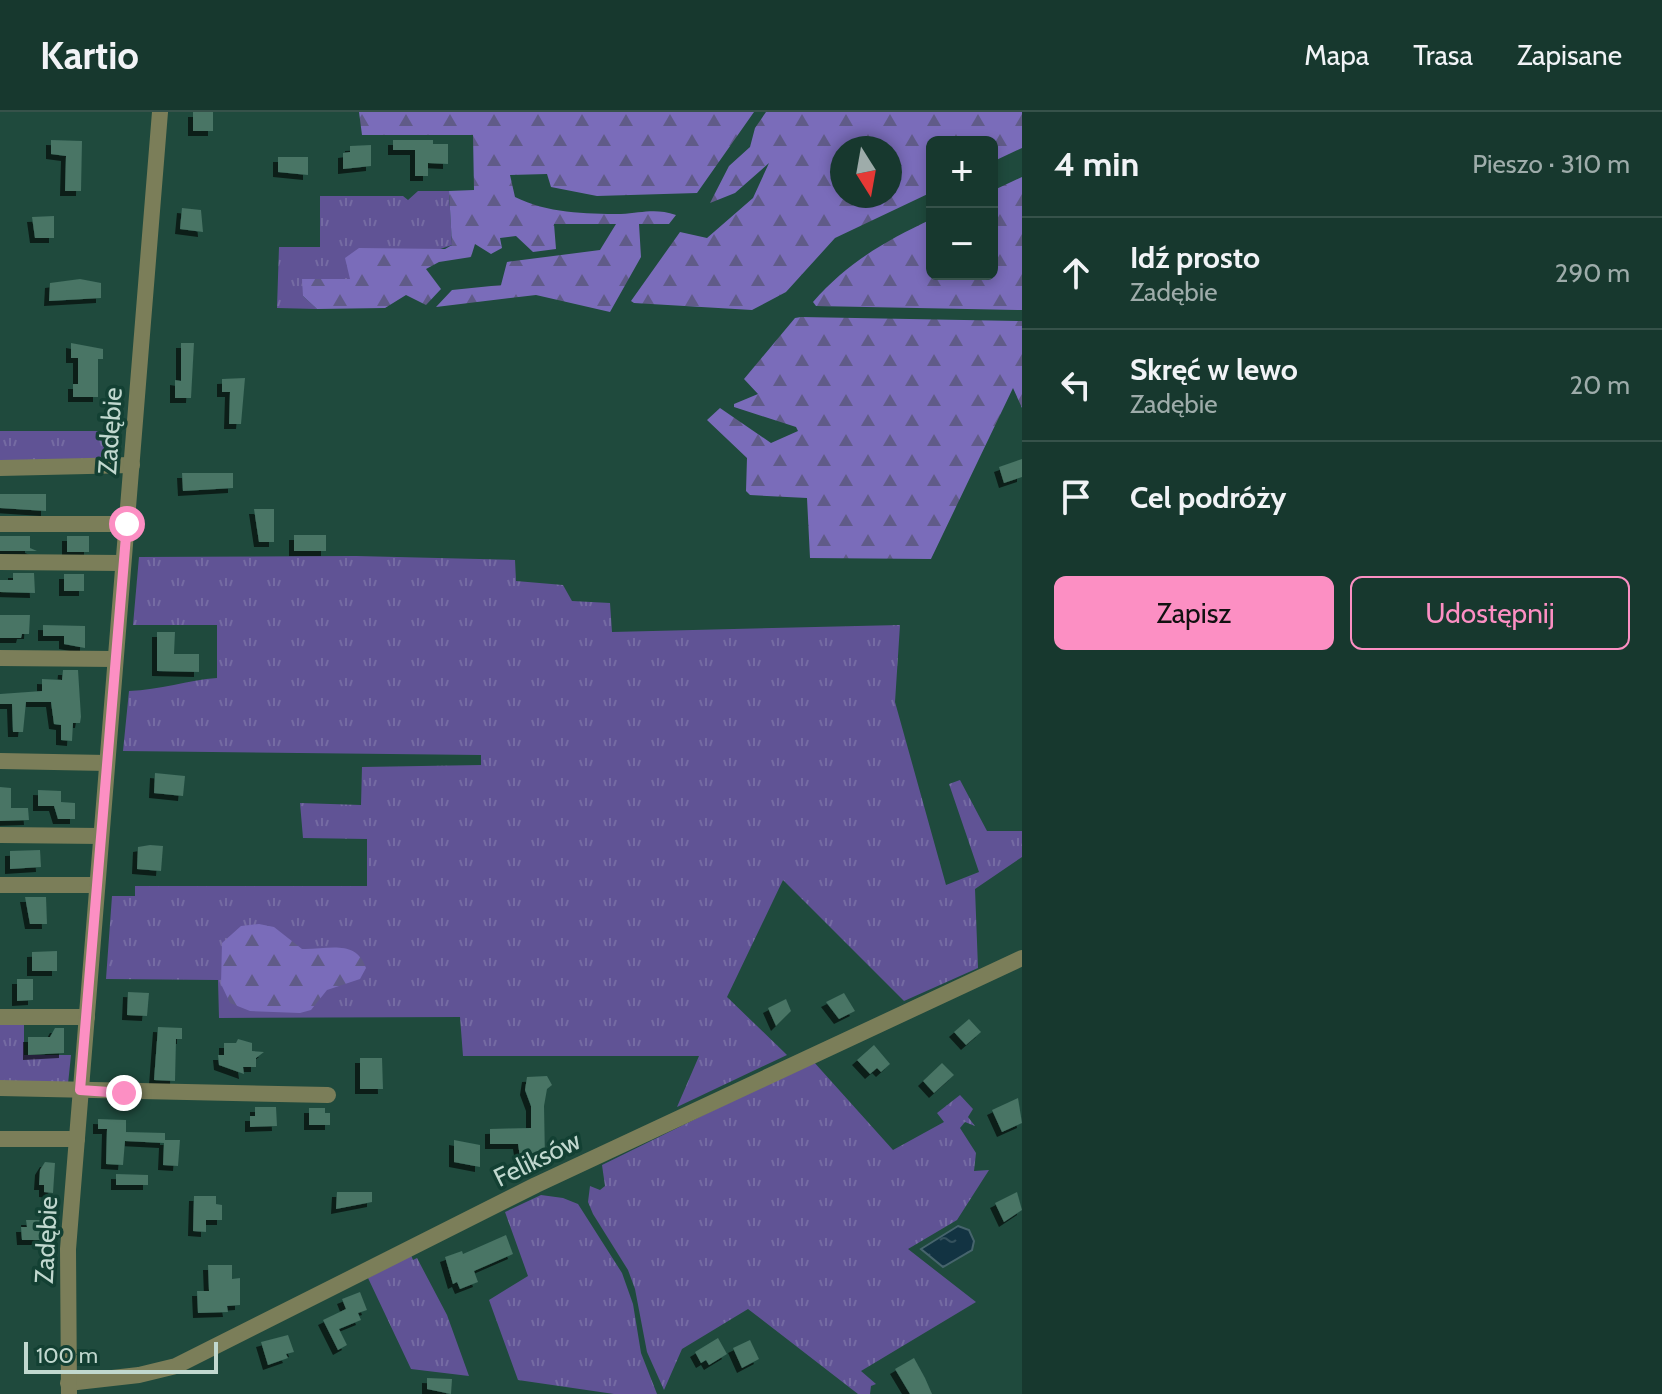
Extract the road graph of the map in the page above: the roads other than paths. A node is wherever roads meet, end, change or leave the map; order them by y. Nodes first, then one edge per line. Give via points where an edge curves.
1 (160, 112) edge
2 (132, 465) junction
3 (0, 468) edge
4 (0, 524) edge
5 (127, 524) junction
6 (0, 562) edge
7 (123, 563) junction
8 (0, 658) edge
9 (115, 659) junction
10 (0, 761) edge
11 (107, 763) junction
12 (0, 835) edge
13 (101, 836) junction
14 (0, 885) edge
15 (97, 885) junction
16 (1022, 958) edge
17 (0, 1017) edge
18 (87, 1017) junction
19 (0, 1088) edge
20 (80, 1090) junction
21 (328, 1095) dead end
22 (0, 1139) edge
23 (77, 1139) junction
24 (69, 1389) edge

1 - 2 street, Zadębie
2 - 3 street
2 - 5 street, Zadębie
4 - 5 street
5 - 7 street, Zadębie
6 - 7 street
7 - 9 street, Zadębie
8 - 9 street
9 - 11 street, Zadębie
10 - 11 street
11 - 13 street, Zadębie
12 - 13 street
13 - 15 street, Zadębie
14 - 15 street
15 - 18 street, Zadębie
16 - 24 street, Feliksów via 536,1185 176,1366
17 - 18 street
18 - 20 street, Zadębie
19 - 20 street
20 - 21 street
20 - 23 street, Zadębie
22 - 23 street
23 - 24 street, Zadębie via 67,1274

